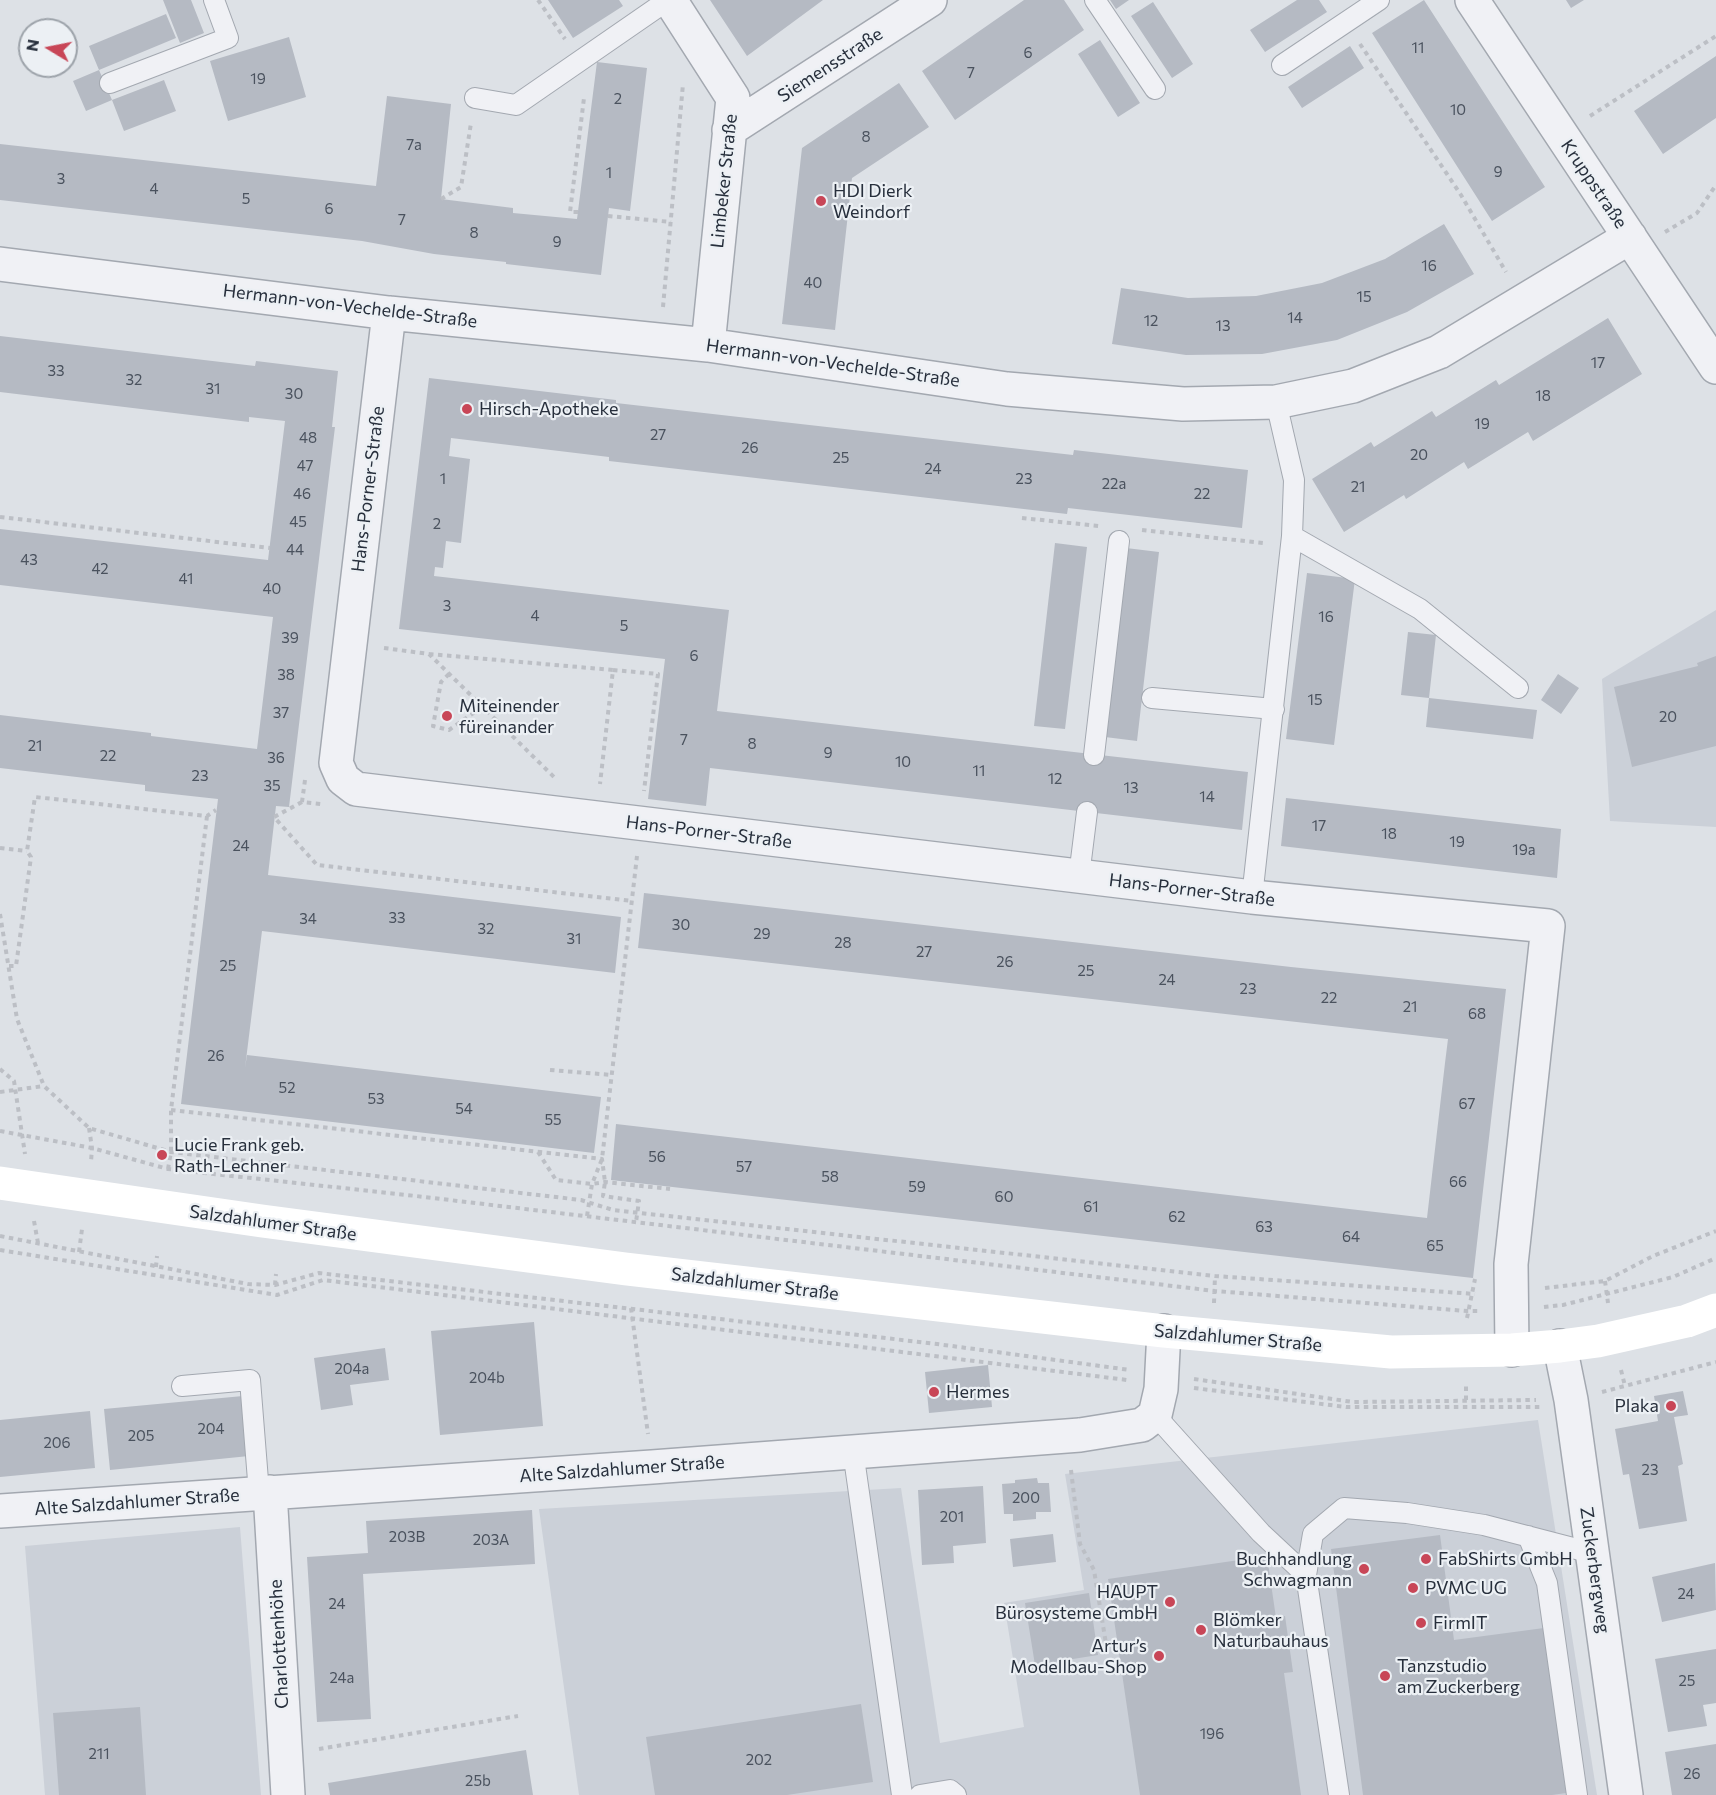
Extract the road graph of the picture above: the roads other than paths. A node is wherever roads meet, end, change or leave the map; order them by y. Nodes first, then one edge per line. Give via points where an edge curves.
1 (214, 0) edge
2 (669, 0) edge
3 (930, 0) edge
4 (1095, 0) edge
5 (1379, 0) edge
6 (1472, 0) edge
7 (1282, 65) dead end
8 (110, 83) dead end
9 (1155, 89) dead end
10 (475, 98) road end
11 (729, 130) junction
12 (1633, 243) junction
13 (0, 264) edge
14 (389, 313) junction
15 (708, 345) junction
16 (1716, 367) edge
17 (1276, 402) junction
18 (1119, 541) dead end
19 (1292, 541) junction
20 (1518, 688) dead end
21 (1152, 698) dead end
22 (1274, 709) junction
23 (1094, 755) dead end
24 (1087, 812) dead end
25 (1079, 876) junction
26 (1252, 897) junction
27 (15, 1186) edge
28 (1716, 1310) edge
29 (1164, 1331) junction
30 (1560, 1346) junction
31 (1512, 1350) junction
32 (182, 1386) dead end
33 (1159, 1391) junction
34 (853, 1451) junction
35 (265, 1493) junction
36 (0, 1511) edge
37 (1528, 1536) junction
38 (1592, 1552) junction
39 (1306, 1575) junction
40 (288, 1795) edge
41 (902, 1795) edge
42 (920, 1795) edge
43 (956, 1795) edge
44 (1339, 1795) edge
45 (1577, 1795) edge
46 (1626, 1795) edge

1 - 8 lane via 228,38
2 - 10 lane via 516,105
2 - 11 street, Limbeker Straße via 733,98
3 - 11 street, Siemensstraße
4 - 9 lane
5 - 7 lane
6 - 12 street, Kruppstraße
11 - 15 street, Limbeker Straße
12 - 16 street, Kruppstraße
12 - 17 street, Hermann-von-Vechelde-Straße via 1523,301 1439,352 1353,386
13 - 14 street, Hermann-von-Vechelde-Straße
14 - 15 street, Hermann-von-Vechelde-Straße
14 - 25 street, Hans-Porner-Straße via 336,763 343,779 356,789
15 - 17 street, Hermann-von-Vechelde-Straße via 1007,389 1183,404
17 - 19 lane via 1294,480
18 - 23 lane
19 - 20 lane via 1420,609
19 - 22 lane
21 - 22 lane
22 - 26 lane
24 - 25 lane
25 - 26 street, Hans-Porner-Straße
26 - 31 street, Hans-Porner-Straße via 1548,926 1511,1264
27 - 29 main road, Salzdahlumer Straße via 579,1263
28 - 30 main road, Salzdahlumer Straße via 1688,1322
29 - 31 main road, Salzdahlumer Straße via 1391,1352
29 - 33 street
30 - 31 main road, Salzdahlumer Straße
30 - 38 street, Zuckerbergweg
32 - 35 lane via 250,1380
33 - 34 street, Alte Salzdahlumer Straße via 1143,1425 1067,1436
33 - 39 lane via 1261,1533
34 - 35 street, Alte Salzdahlumer Straße
34 - 41 lane
35 - 36 street, Alte Salzdahlumer Straße
35 - 40 street, Charlottenhöhe
37 - 38 lane
37 - 39 lane via 1484,1525 1344,1508 1313,1534
37 - 45 lane via 1547,1583
38 - 46 street, Zuckerbergweg
39 - 44 lane
42 - 43 lane via 950,1790

